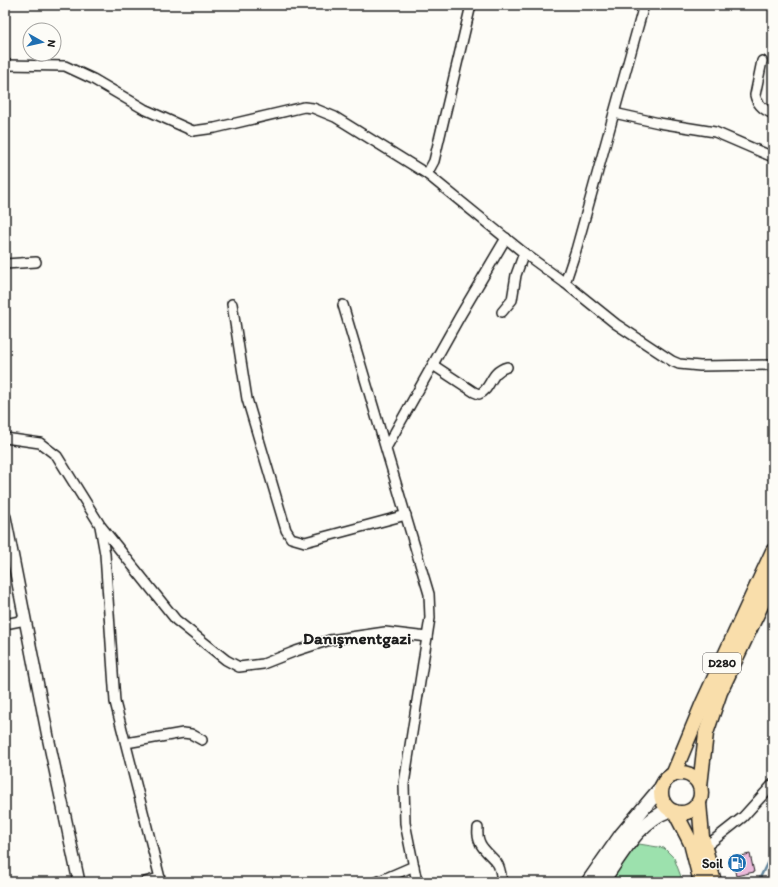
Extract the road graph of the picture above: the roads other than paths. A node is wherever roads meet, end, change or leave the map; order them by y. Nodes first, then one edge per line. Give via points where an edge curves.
1 (471, 5) edge
2 (644, 5) edge
3 (762, 60) dead end
4 (5, 64) edge
5 (614, 113) junction
6 (773, 114) edge
7 (773, 157) edge
8 (427, 174) junction
9 (506, 238) junction
10 (524, 253) junction
11 (36, 262) dead end
12 (5, 264) edge
13 (565, 283) junction
14 (232, 304) dead end
15 (343, 306) dead end
16 (502, 312) dead end
17 (432, 365) junction
18 (773, 365) edge
19 (507, 367) dead end
20 (5, 438) edge
21 (386, 448) junction
22 (406, 515) junction
23 (5, 517) edge
24 (100, 526) junction
25 (773, 551) edge
26 (773, 580) edge
27 (25, 620) junction
28 (5, 624) edge
29 (427, 638) junction
30 (202, 740) dead end
31 (126, 743) junction
32 (668, 780) junction
33 (773, 784) edge
34 (700, 786) junction
35 (699, 802) junction
36 (672, 811) junction
37 (478, 828) dead end
38 (704, 847) junction
39 (414, 866) junction
40 (160, 880) edge
41 (79, 882) edge
42 (145, 882) edge
43 (377, 882) edge
44 (417, 882) edge
45 (502, 882) edge
46 (588, 882) edge
47 (602, 882) edge
48 (702, 882) edge
49 (714, 882) edge

1 - 8 street via 434,161
2 - 5 street
3 - 6 street via 756,100 760,106
4 - 8 street via 65,66 144,109 193,131 304,107 313,108 335,117
5 - 7 street via 715,132
5 - 13 street
8 - 9 street
9 - 10 street
9 - 17 street
10 - 13 street
10 - 16 street via 516,275 512,300
11 - 12 street
13 - 18 street via 616,324 679,364
14 - 22 street via 247,399 286,530 291,538 305,542
15 - 21 street
17 - 19 street via 479,394 484,391 497,371
17 - 21 street
20 - 24 street via 40,443 57,456
21 - 22 street
22 - 29 street via 429,594 430,618
23 - 27 street
24 - 29 street via 176,620 226,660 239,667 263,664 330,640 385,632
24 - 31 street via 105,554 110,658 115,702
25 - 32 main road, D280
26 - 34 main road, D280 via 720,692 706,733
27 - 28 street
27 - 41 street
29 - 39 street via 404,784 405,823
30 - 31 street via 197,736 183,733
31 - 40 street
32 - 34 main road via 686,774
32 - 36 main road, D280 via 661,790 663,801
32 - 46 main road via 621,835
33 - 38 street via 743,817
34 - 35 main road, D280
35 - 36 main road via 686,813
35 - 38 main road, D280
36 - 47 main road via 659,814 643,825
36 - 48 main road, D280 via 691,843
37 - 45 street via 482,848 497,864
38 - 49 main road, D280
39 - 43 street
39 - 44 street
40 - 42 street

